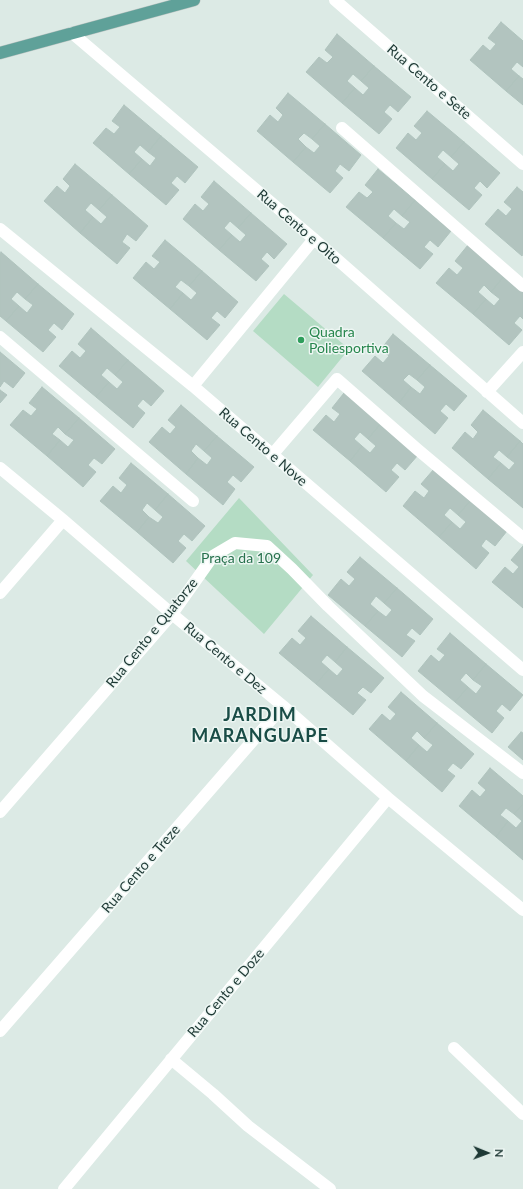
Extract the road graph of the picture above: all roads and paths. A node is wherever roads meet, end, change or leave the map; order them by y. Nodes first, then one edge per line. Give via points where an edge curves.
1 (194, 0) edge
2 (335, 0) edge
3 (72, 33) junction
4 (0, 53) edge
5 (342, 128) dead end
6 (523, 164) edge
7 (2, 234) edge
8 (314, 239) junction
9 (523, 286) edge
10 (0, 337) edge
11 (523, 352) edge
12 (193, 386) junction
13 (487, 392) junction
14 (523, 423) edge
15 (272, 455) junction
16 (0, 468) edge
17 (194, 502) dead end
18 (63, 520) junction
19 (523, 538) edge
20 (0, 593) edge
21 (172, 614) junction
22 (523, 670) edge
23 (283, 706) junction
24 (523, 773) edge
25 (388, 798) junction
26 (0, 812) edge
27 (523, 910) edge
28 (0, 1032) edge
29 (454, 1048) dead end
30 (171, 1059) junction
31 (523, 1114) edge
32 (64, 1189) edge
33 (330, 1189) edge

1 - 3 main road
2 - 6 street, Rua Cento e Sete
3 - 4 main road
3 - 8 street, Rua Cento e Oito
5 - 9 street
7 - 12 street, Rua Cento e Nove
8 - 12 street
8 - 13 street, Rua Cento e Oito
10 - 17 street
11 - 13 street
12 - 15 street, Rua Cento e Nove
13 - 14 street, Rua Cento e Oito
15 - 19 street via 337,379
15 - 22 street, Rua Cento e Nove
16 - 18 street, Rua Cento e Dez
18 - 20 street
18 - 21 street, Rua Cento e Dez
21 - 23 street, Rua Cento e Dez
21 - 24 street, Rua Cento e Quatorze via 213,556 235,543 267,546 423,696
21 - 26 street, Rua Cento e Quatorze
23 - 25 street, Rua Cento e Dez
23 - 28 street, Rua Cento e Treze
25 - 27 street, Rua Cento e Dez
25 - 30 street, Rua Cento e Doze
29 - 31 street
30 - 32 street, Rua Cento e Doze
30 - 33 street via 248,1126

